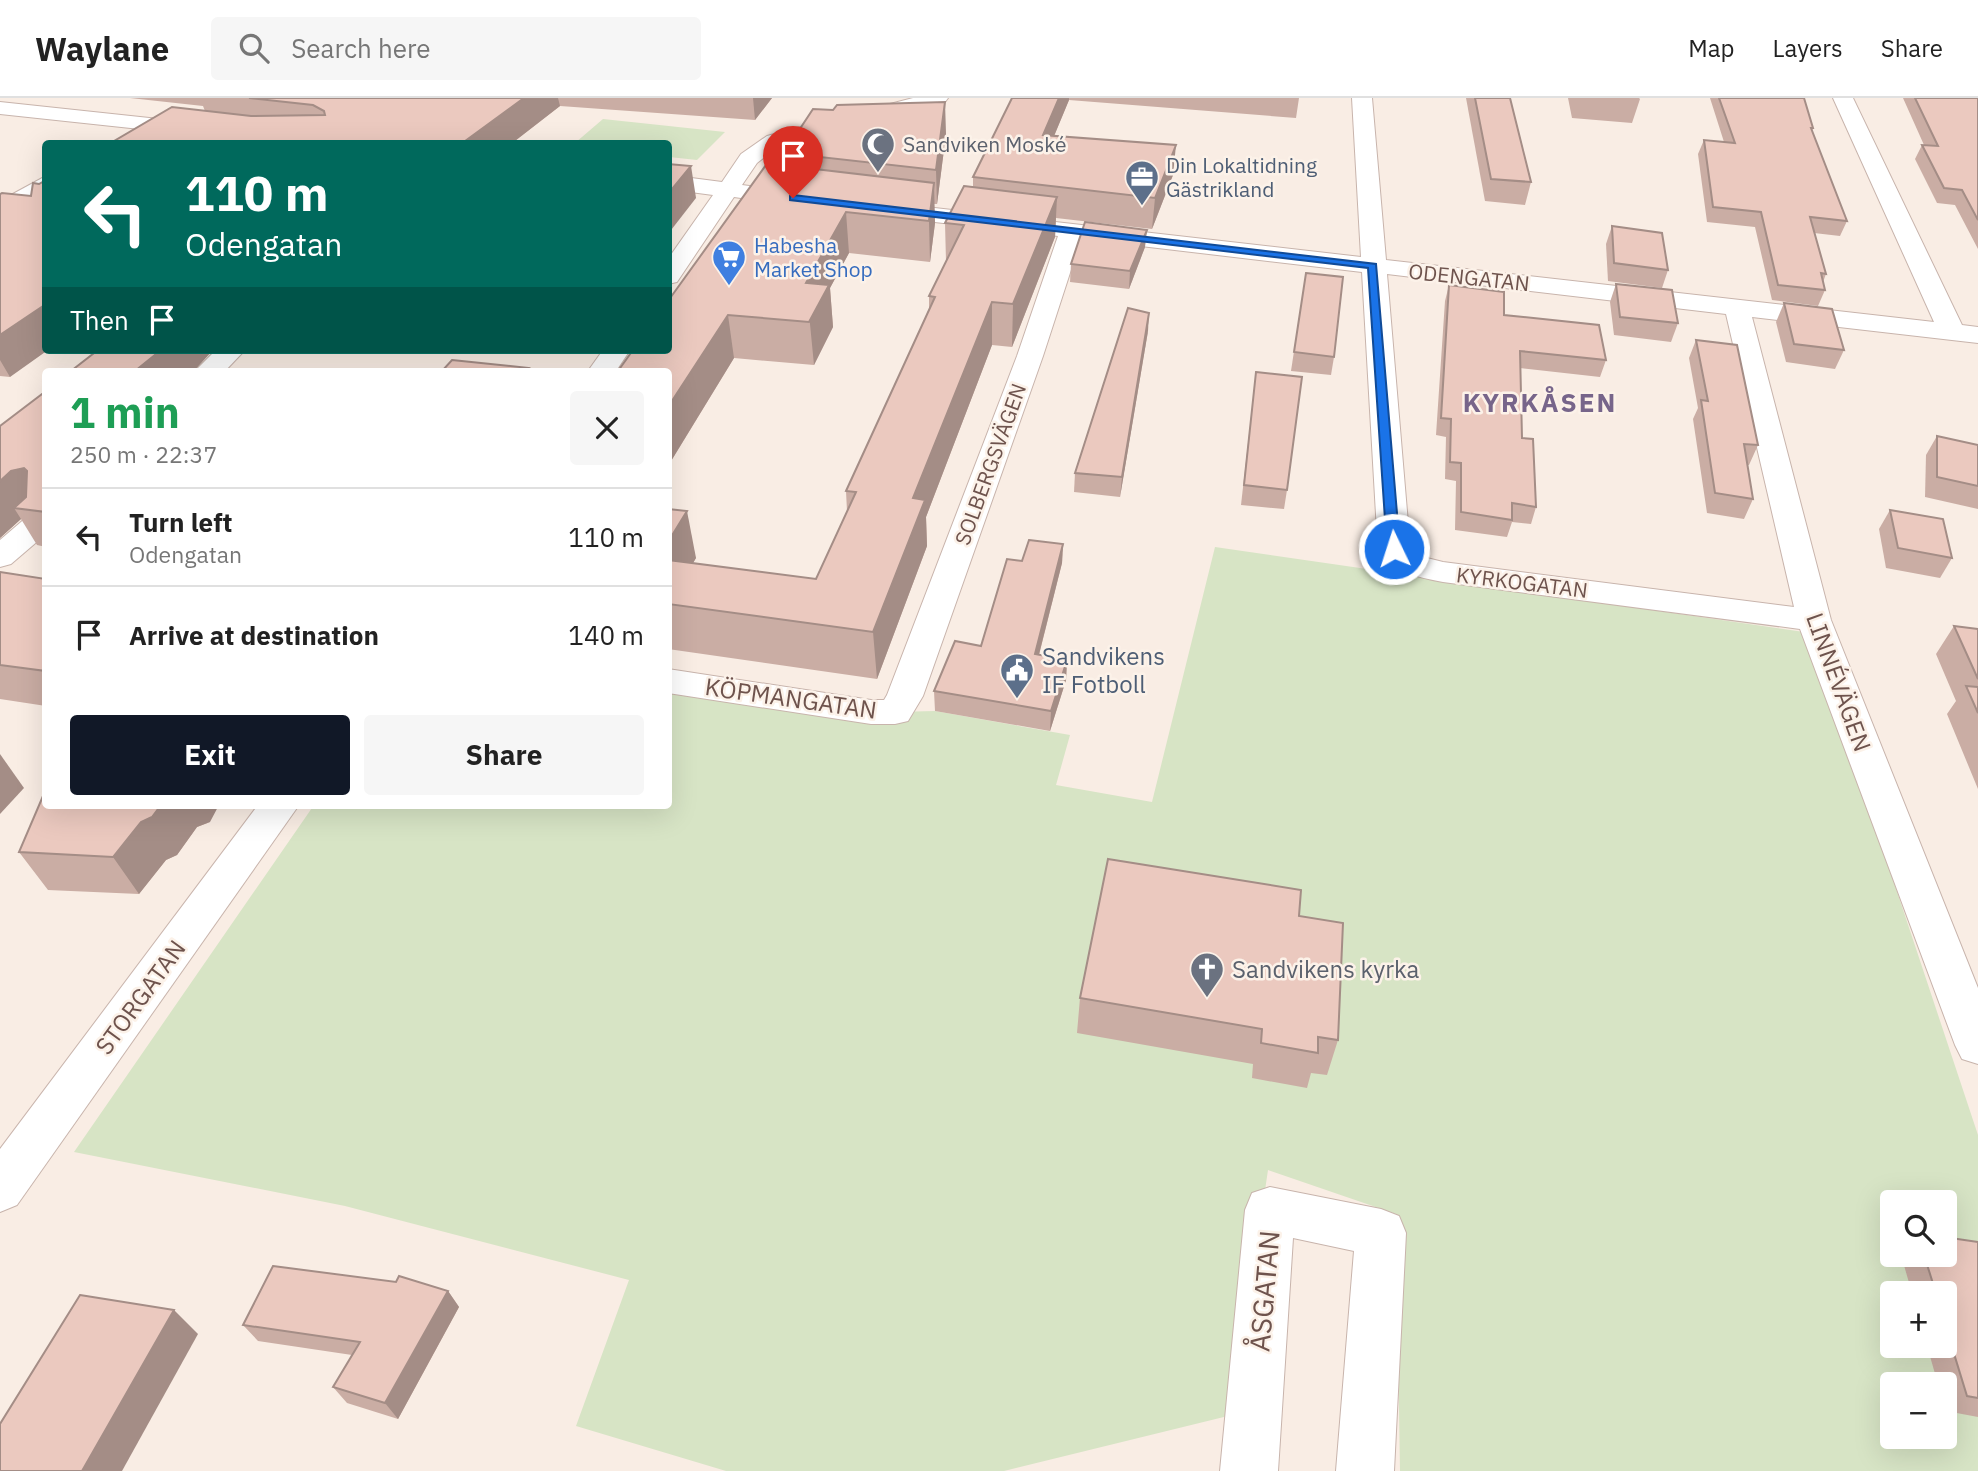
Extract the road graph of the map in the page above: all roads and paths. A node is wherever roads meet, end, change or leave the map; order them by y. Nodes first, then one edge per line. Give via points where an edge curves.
1 (91, 98) edge
2 (939, 98) edge
3 (1362, 98) edge
4 (1843, 98) edge
5 (908, 101) edge
6 (0, 108) edge
7 (60, 115) junction
8 (145, 124) junction
9 (214, 131) edge
10 (119, 139) edge
11 (672, 183) edge
12 (42, 186) edge
13 (727, 190) junction
14 (818, 201) edge
15 (856, 206) edge
16 (0, 212) edge
17 (34, 218) edge
18 (1072, 231) junction
19 (1373, 266) junction
20 (672, 271) edge
21 (1737, 307) junction
22 (1952, 332) junction
23 (1978, 335) edge
24 (228, 354) edge
25 (212, 368) edge
26 (42, 522) edge
27 (4, 574) edge
28 (1814, 620) junction
29 (672, 682) edge
30 (905, 696) joint
31 (276, 809) edge
32 (1978, 1045) edge
33 (0, 1189) edge
34 (1249, 1471) edge
35 (1365, 1471) edge

1 - 7 street
2 - 5 street
3 - 19 street, KYRKOGATAN
4 - 22 street
5 - 13 street via 780,138 749,159
6 - 7 street
7 - 8 street
8 - 9 street
8 - 10 street
11 - 13 street
12 - 16 street
13 - 14 street
13 - 20 street
15 - 18 street, ODENGATAN
16 - 17 street
18 - 19 street, ODENGATAN
18 - 30 street, SOLBERGSVÄGEN
19 - 21 street, ODENGATAN
19 - 28 street, KYRKOGATAN via 1394,549 1402,559 1443,572
21 - 22 street, ODENGATAN
21 - 28 street, LINNÉVÄGEN
22 - 23 street, ODENGATAN
24 - 25 street
26 - 27 street
28 - 32 street, LINNÉVÄGEN
29 - 30 street, KÖPMANGATAN via 871,712 895,712
31 - 33 street, STORGATAN
34 - 35 street, ÅSGATAN via 1270,1210 1381,1233

